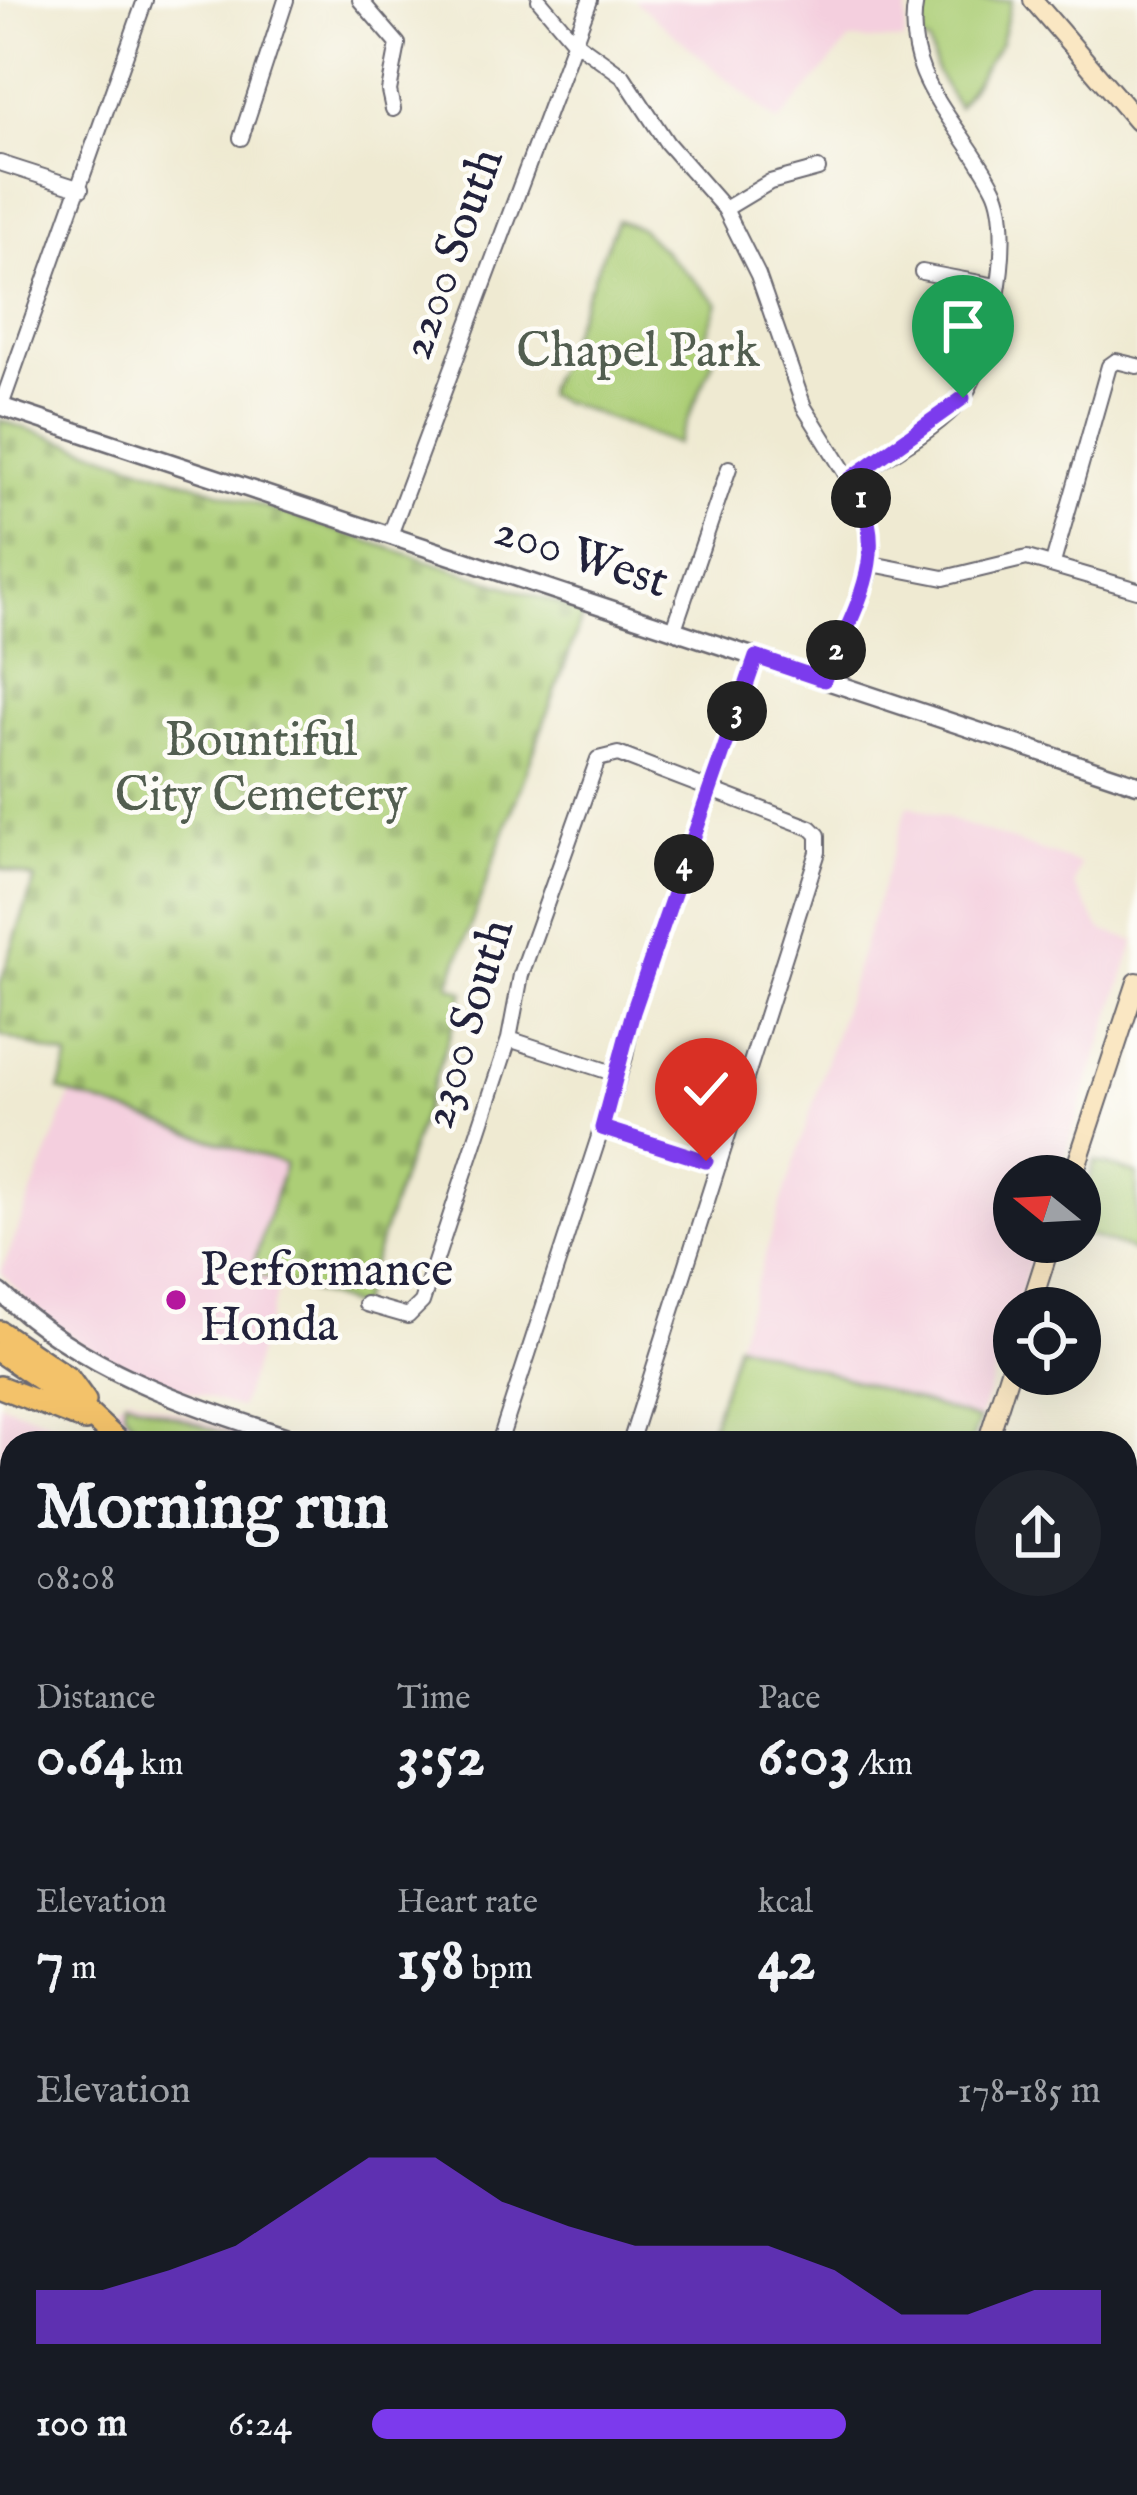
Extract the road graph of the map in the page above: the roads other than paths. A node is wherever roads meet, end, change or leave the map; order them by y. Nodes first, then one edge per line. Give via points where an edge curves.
1 (145, 0) edge
2 (286, 0) edge
3 (360, 0) edge
4 (539, 0) edge
5 (590, 0) edge
6 (916, 0) edge
7 (1034, 0) edge
8 (573, 40) junction
9 (393, 110) dead end
10 (1137, 121) edge
11 (241, 138) dead end
12 (0, 163) edge
13 (818, 169) dead end
14 (81, 189) junction
15 (724, 209) junction
16 (922, 272) dead end
17 (996, 286) junction
18 (1137, 366) edge
19 (0, 406) edge
20 (729, 468) dead end
21 (850, 479) junction
22 (390, 535) junction
23 (1053, 563) junction
24 (872, 564) junction
25 (1137, 590) edge
26 (674, 629) junction
27 (756, 657) junction
28 (824, 680) junction
29 (1137, 784) edge
30 (710, 789) junction
31 (1137, 982) edge
32 (509, 1039) junction
33 (619, 1075) junction
34 (602, 1128) junction
35 (1080, 1155) edge
36 (718, 1165) junction
37 (0, 1292) edge
38 (366, 1304) dead end
39 (0, 1332) edge
40 (0, 1352) edge
41 (0, 1388) edge
42 (1002, 1395) edge
43 (102, 1426) junction
44 (107, 1431) edge
45 (272, 1431) edge
46 (503, 1431) edge
47 (635, 1431) edge
48 (990, 1431) edge

1 - 14 street
2 - 11 street
3 - 9 street via 396,40
4 - 8 street
5 - 8 street, 2200 South
6 - 17 street via 920,71 1000,203
7 - 10 main road
8 - 15 street via 623,76
8 - 22 street, 2200 South
12 - 14 street
13 - 15 street via 770,182
14 - 19 street
15 - 21 street via 758,275 804,407
16 - 17 street
17 - 21 street via 980,364 963,398
18 - 23 street via 1112,362
19 - 22 street, 200 West
20 - 26 street
21 - 24 street via 868,515
22 - 26 street, 200 West
23 - 24 street via 1015,558 944,578
23 - 25 street
24 - 28 street
26 - 27 street, 200 West
27 - 28 street, 200 West
27 - 30 street
28 - 29 street, 200 West
30 - 32 street, 2300 South via 602,755 521,975
30 - 33 street via 630,1020
30 - 36 street via 818,835
31 - 35 main road
32 - 33 street
32 - 38 street, 2300 South via 422,1302 412,1315
33 - 34 street
34 - 36 street
34 - 46 street
36 - 47 street
37 - 45 street via 110,1373
39 - 43 main road via 69,1379
40 - 43 main road
41 - 43 main road
42 - 48 main road
43 - 44 main road

